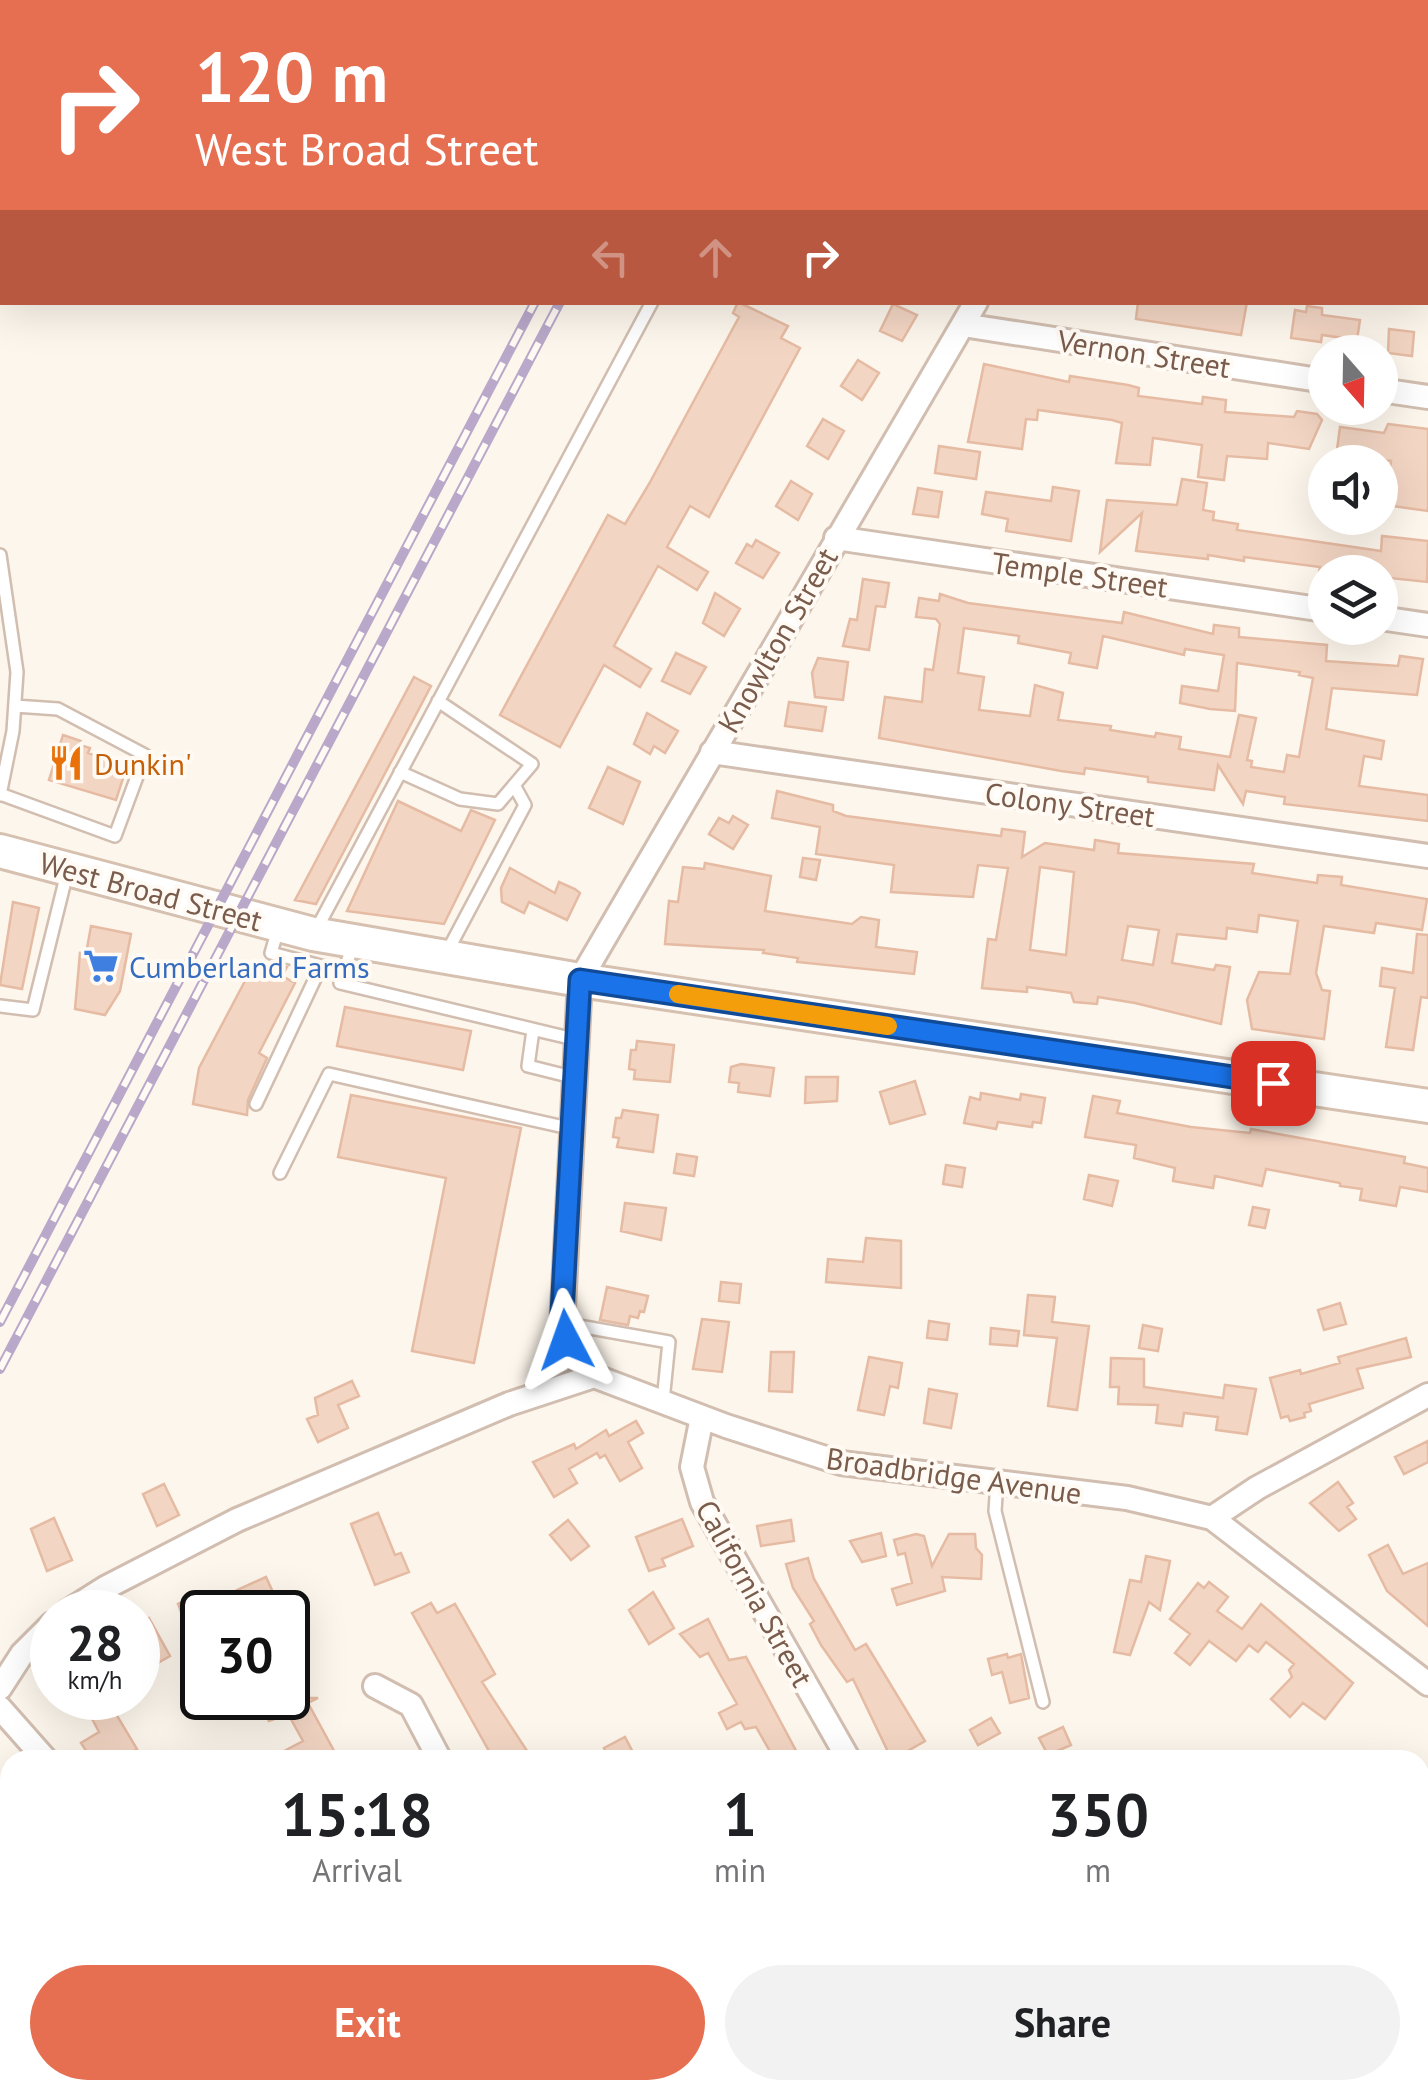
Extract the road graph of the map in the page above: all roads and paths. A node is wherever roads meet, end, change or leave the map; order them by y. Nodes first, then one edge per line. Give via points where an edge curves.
1 (650, 305) edge
2 (974, 305) edge
3 (963, 326) junction
4 (1308, 378) edge
5 (1398, 393) edge
6 (1428, 397) edge
7 (836, 538) junction
8 (0, 555) edge
9 (1308, 607) edge
10 (1398, 621) edge
11 (1428, 625) edge
12 (438, 701) junction
13 (15, 706) junction
14 (712, 752) junction
15 (400, 772) junction
16 (514, 785) junction
17 (0, 795) edge
18 (0, 851) edge
19 (1428, 856) edge
20 (68, 869) junction
21 (279, 924) junction
22 (314, 934) junction
23 (349, 956) junction
24 (445, 956) junction
25 (322, 966) junction
26 (580, 980) junction
27 (0, 1006) edge
28 (533, 1030) junction
29 (578, 1040) junction
30 (576, 1078) junction
31 (256, 1104) dead end
32 (1428, 1106) edge
33 (574, 1129) junction
34 (280, 1173) dead end
35 (562, 1323) junction
36 (594, 1376) junction
37 (1428, 1395) edge
38 (663, 1401) junction
39 (702, 1417) junction
40 (997, 1482) junction
41 (1212, 1518) junction
42 (101, 1590) edge
43 (30, 1646) edge
44 (1428, 1684) edge
45 (376, 1686) dead end
46 (0, 1688) edge
47 (1043, 1702) dead end
48 (0, 1708) edge
49 (37, 1750) edge
50 (435, 1750) edge
51 (843, 1750) edge

1 - 12 lane
2 - 3 street, Knowlton Street
3 - 4 street, Vernon Street
3 - 7 street, Knowlton Street
5 - 6 street
7 - 9 street, Temple Street
7 - 14 street, Knowlton Street
8 - 13 lane via 18,672
10 - 11 street
12 - 15 lane
12 - 16 lane via 532,764
13 - 17 lane
13 - 17 lane via 58,709 145,755 115,836
14 - 19 street, Colony Street
14 - 26 street, Knowlton Street
15 - 16 lane via 460,800 498,804
15 - 22 lane
16 - 24 lane via 525,805
18 - 20 main road, West Broad Street
20 - 21 main road, West Broad Street
20 - 27 lane via 33,1010
21 - 22 main road, West Broad Street
21 - 25 lane via 271,953
22 - 23 main road, West Broad Street
23 - 24 main road, West Broad Street
23 - 25 lane
23 - 28 lane via 340,983
24 - 26 main road, West Broad Street
25 - 31 lane
26 - 29 street
26 - 32 main road, West Broad Street
28 - 29 lane
28 - 30 lane via 528,1066
29 - 30 street
30 - 33 street
33 - 34 lane via 329,1074
33 - 35 street
35 - 36 street via 572,1351
35 - 38 lane via 669,1342
36 - 38 street, Broadbridge Avenue
36 - 42 street via 508,1404 238,1520
37 - 41 street
38 - 39 street, Broadbridge Avenue
39 - 40 street, Broadbridge Avenue via 841,1463
39 - 51 street, California Street via 692,1467 702,1502
40 - 41 street, Broadbridge Avenue via 1145,1501
40 - 47 lane via 998,1528
41 - 44 street, Broadbridge Avenue
43 - 46 street
45 - 50 street via 411,1705
48 - 49 street

